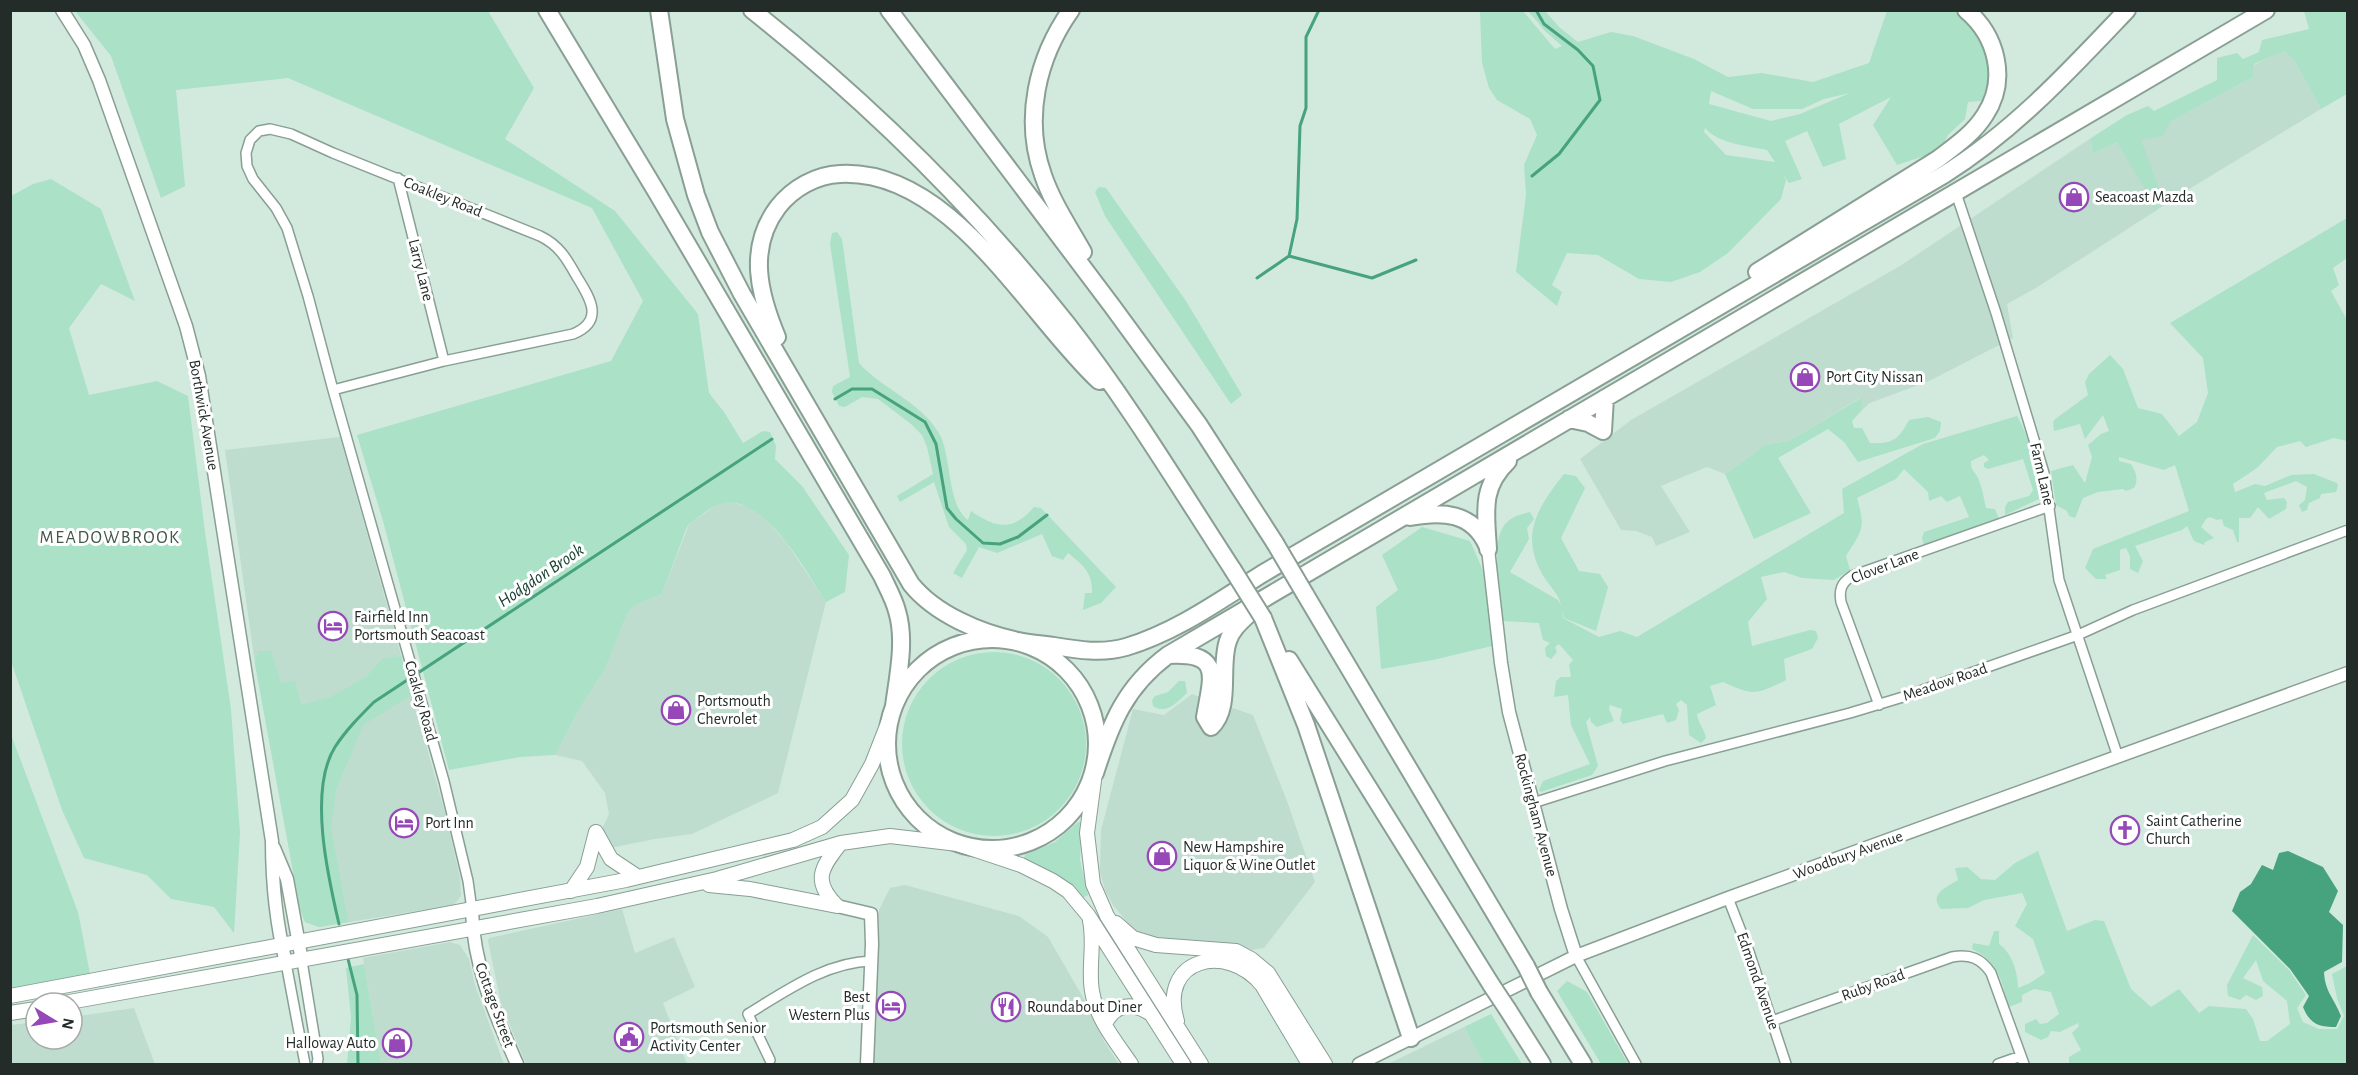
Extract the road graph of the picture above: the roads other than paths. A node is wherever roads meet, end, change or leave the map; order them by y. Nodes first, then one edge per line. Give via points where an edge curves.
1 (62, 10) edge
2 (547, 10) edge
3 (752, 10) edge
4 (889, 10) edge
5 (1071, 10) edge
6 (1966, 10) edge
7 (2127, 10) edge
8 (2266, 10) edge
9 (659, 11) edge
10 (398, 178) junction
11 (1956, 193) junction
12 (1112, 306) junction
13 (444, 361) junction
14 (333, 390) junction
15 (1573, 392) junction
16 (800, 394) junction
17 (1605, 398) junction
18 (1126, 406) junction
19 (1569, 419) junction
20 (1522, 447) junction
21 (2050, 506) junction
22 (1394, 522) junction
23 (2348, 530) edge
24 (1488, 549) junction
25 (1272, 592) junction
26 (1263, 618) junction
27 (2078, 635) junction
28 (1018, 642) junction
29 (1168, 654) junction
30 (2348, 673) edge
31 (1879, 705) junction
32 (892, 712) junction
33 (2118, 757) junction
34 (1095, 773) junction
35 (1533, 803) junction
36 (272, 841) junction
37 (841, 843) junction
38 (958, 844) junction
39 (638, 877) junction
40 (684, 886) junction
41 (571, 891) junction
42 (1728, 898) junction
43 (837, 906) junction
44 (472, 910) junction
45 (1088, 915) junction
46 (1107, 915) junction
47 (472, 929) junction
48 (298, 941) junction
49 (281, 944) junction
50 (1576, 956) junction
51 (302, 961) junction
52 (872, 961) junction
53 (286, 963) junction
54 (10, 996) edge
55 (84, 999) edge
56 (1151, 1014) junction
57 (1772, 1021) junction
58 (1105, 1024) junction
59 (1411, 1038) junction
60 (1185, 1039) junction
61 (770, 1060) dead end
62 (2022, 1060) edge
63 (304, 1065) edge
64 (317, 1065) edge
65 (517, 1065) edge
66 (867, 1065) edge
67 (1131, 1065) edge
68 (1183, 1065) edge
69 (1201, 1065) edge
70 (1310, 1065) edge
71 (1325, 1065) edge
72 (1359, 1065) edge
73 (1542, 1065) edge
74 (1583, 1065) edge
75 (1636, 1065) edge
76 (1785, 1065) edge
77 (1998, 1065) edge

1 - 36 street, Borthwick Avenue via 84,45 99,80 196,359
2 - 32 highway via 882,576 898,611 900,627 900,663
3 - 18 highway via 896,134 974,213 1068,325
4 - 12 highway
5 - 12 highway via 1052,42 1038,80 1035,144 1050,193
6 - 15 highway via 1987,34 1998,69 1991,104 1970,133 1938,159
7 - 15 highway via 2034,106 1960,164
8 - 11 highway
9 - 16 highway via 675,119 696,195 728,268
10 - 13 street, Larry Lane
10 - 13 street, Coakley Road via 549,241 564,254 593,309 584,330 573,334
10 - 14 street, Coakley Road via 270,129 259,131 250,140 246,153 253,178 287,228
11 - 17 highway
11 - 21 street, Farm Lane via 2044,473
12 - 74 highway, bridge via 1199,425 1275,543
13 - 14 street, Coakley Road
14 - 44 street, Coakley Road via 452,813
15 - 28 highway via 1156,636 1103,651
16 - 18 highway via 765,307 758,276 760,250 769,221 786,198 820,177 848,174 890,181 943,211 1010,280 1081,364
16 - 28 highway via 916,590 944,612
17 - 19 highway
17 - 19 highway via 1603,431
18 - 26 highway, bridge
19 - 20 highway
20 - 22 highway
20 - 24 highway via 1501,467 1488,488
21 - 27 street, Farm Lane via 2056,569
21 - 31 street, Clover Lane via 1845,580 1840,587 1841,602
22 - 24 highway via 1434,513 1455,516 1471,523
22 - 25 highway
23 - 27 street, Meadow Road via 2133,610
24 - 35 street, Rockingham Avenue via 1509,712
25 - 29 highway
25 - 29 highway via 1231,633 1218,720 1211,727 1205,717 1211,683 1207,662 1194,654
26 - 59 highway via 1306,725
26 - 73 highway, bridge
27 - 31 street, Meadow Road
27 - 33 street, Farm Lane
28 - 32 highway via 984,639 947,648 906,682
28 - 34 highway via 1052,658 1084,694 1098,737
29 - 34 highway via 1132,688 1108,735
30 - 33 street, Woodbury Avenue
31 - 35 street, Meadow Road via 1665,761
32 - 38 highway via 887,758 894,783 925,826
32 - 39 main road via 858,791 845,809 822,827 793,840
33 - 42 street, Woodbury Avenue
34 - 38 highway via 1075,809 1035,840 997,849
34 - 46 main road via 1088,849 1093,884
35 - 50 street, Rockingham Avenue
36 - 48 street, Borthwick Avenue via 287,879
36 - 49 street, Borthwick Avenue via 272,880
37 - 38 main road via 890,836
37 - 40 main road
37 - 43 main road via 826,860 821,879 828,897
38 - 45 main road via 1021,865 1053,881 1075,898
39 - 41 main road
39 - 41 main road via 611,859 596,832 587,867
40 - 43 main road via 750,889
40 - 47 main road
41 - 44 main road
42 - 50 street, Woodbury Avenue
42 - 57 street, Edmond Avenue
43 - 52 street via 871,914
44 - 47 street, Cottage Street
44 - 48 main road
45 - 56 main road
45 - 58 main road via 1093,945 1092,990
46 - 60 main road
46 - 71 main road via 1133,938 1145,942 1236,951 1251,959 1268,973
47 - 51 main road
47 - 65 street, Cottage Street via 484,983
48 - 49 main road
48 - 51 street, Borthwick Avenue
49 - 53 street, Borthwick Avenue
49 - 54 main road
50 - 59 street, Woodbury Avenue
50 - 75 street, Rockingham Avenue
51 - 53 main road
51 - 64 street
52 - 61 street via 848,963 823,972 748,1014
52 - 66 street
53 - 55 main road
53 - 63 street
56 - 58 main road via 1137,1007 1121,1007
56 - 68 main road
57 - 62 street, Ruby Road via 1964,955 1975,957 1991,973
57 - 76 street, Edmond Avenue
58 - 67 main road
59 - 72 street, Woodbury Avenue
60 - 69 main road
60 - 70 main road via 1173,1007 1179,978 1202,961 1227,962 1248,971 1262,985
62 - 77 street

